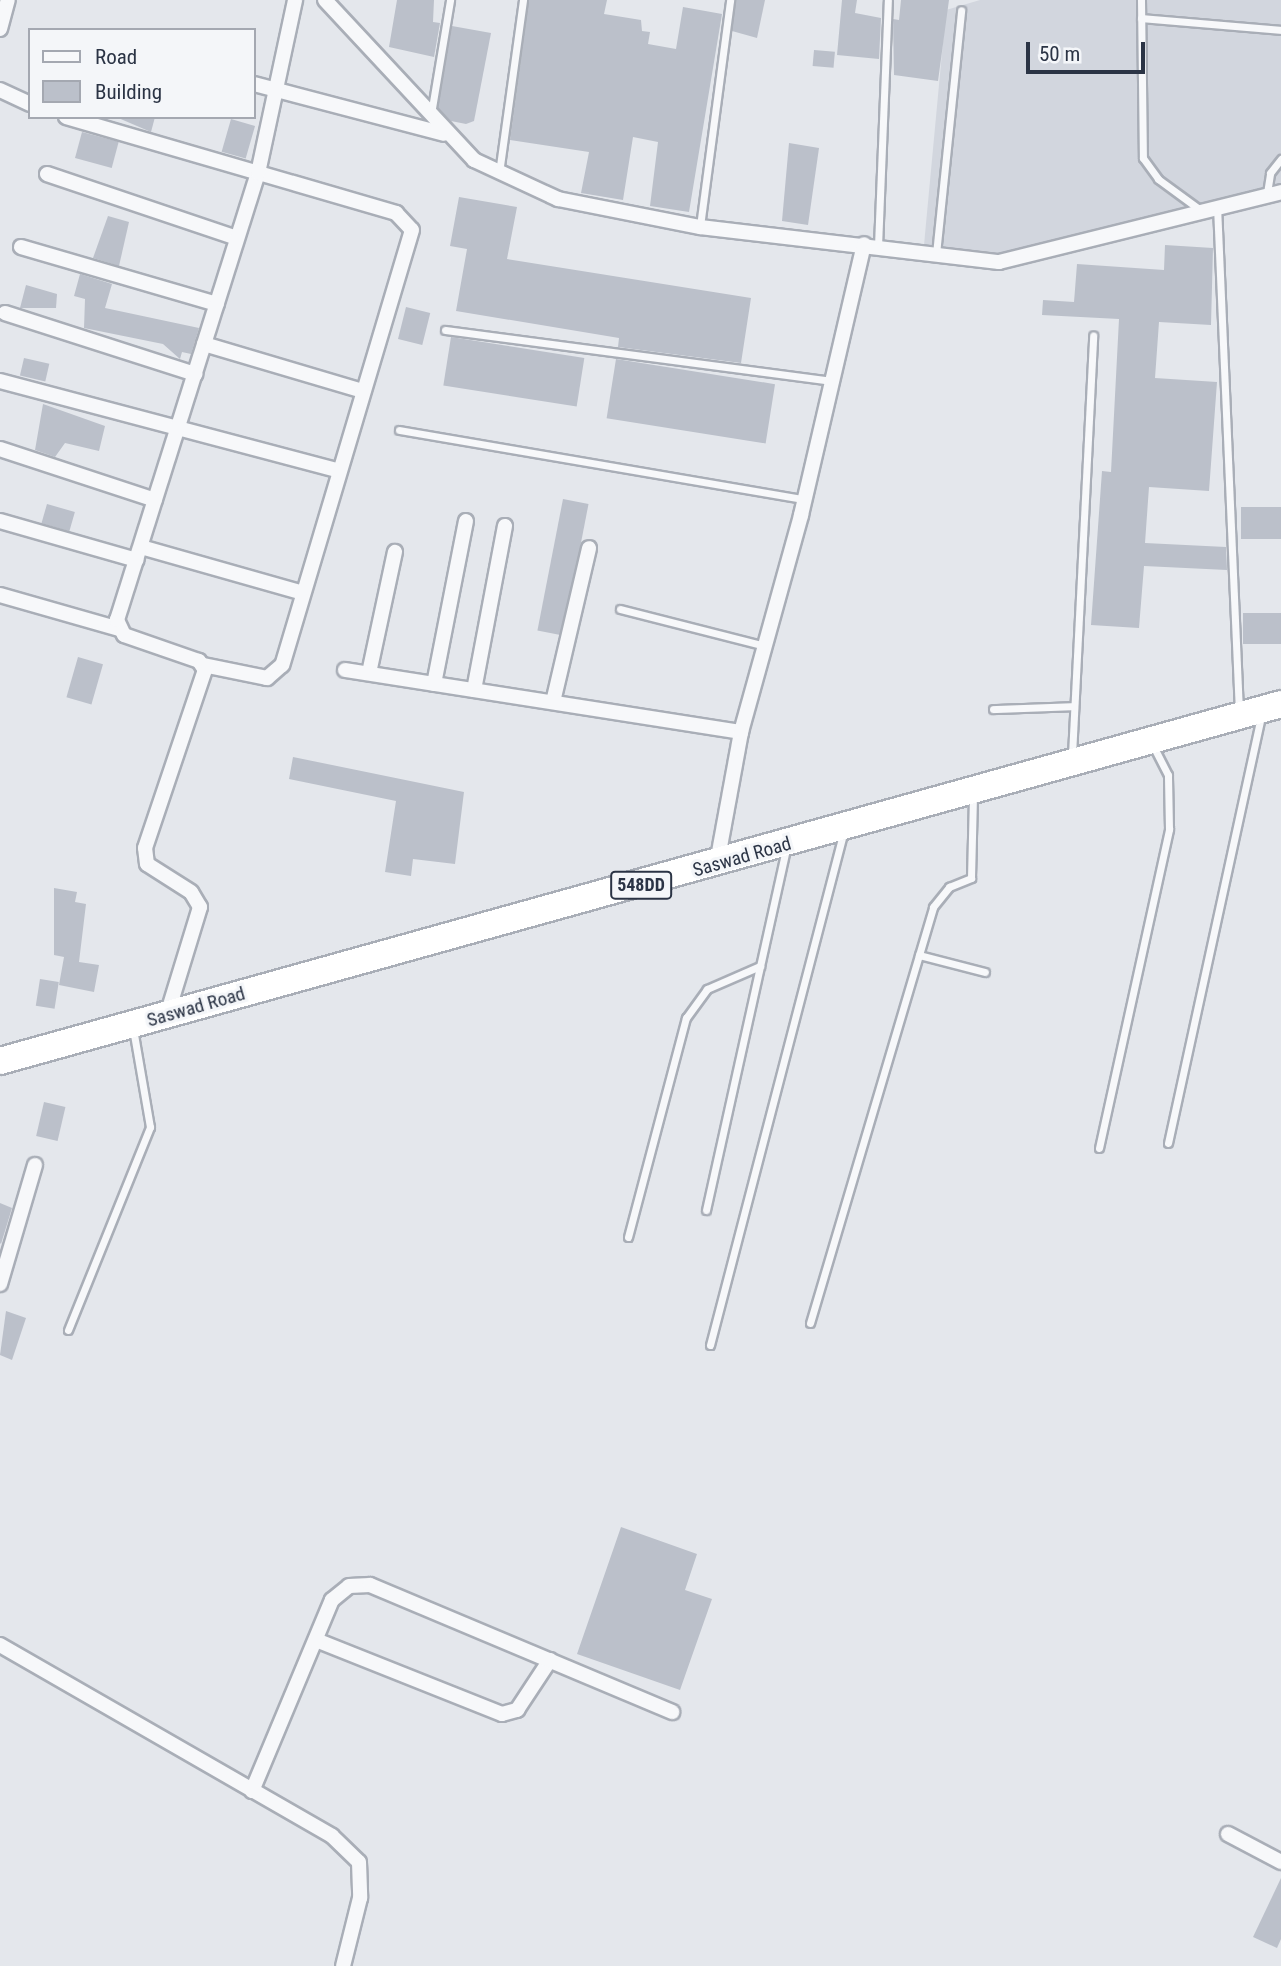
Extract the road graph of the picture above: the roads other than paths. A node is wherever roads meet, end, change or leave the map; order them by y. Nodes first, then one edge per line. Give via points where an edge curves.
1 (8, 0) edge
2 (295, 0) edge
3 (325, 0) edge
4 (450, 0) edge
5 (523, 0) edge
6 (730, 0) edge
7 (888, 0) edge
8 (1141, 0) edge
9 (961, 10) dead end
10 (1140, 18) junction
11 (0, 29) edge
12 (1281, 30) edge
13 (256, 85) edge
14 (0, 90) edge
15 (275, 91) junction
16 (28, 103) edge
17 (430, 118) junction
18 (73, 119) edge
19 (444, 134) junction
20 (1281, 159) edge
21 (258, 173) junction
22 (47, 174) dead end
23 (498, 176) junction
24 (1274, 193) edge
25 (1217, 205) junction
26 (1199, 209) junction
27 (700, 227) junction
28 (237, 238) junction
29 (871, 245) junction
30 (21, 247) dead end
31 (936, 254) junction
32 (217, 304) junction
33 (5, 313) dead end
34 (445, 330) dead end
35 (1093, 336) dead end
36 (204, 344) junction
37 (195, 374) junction
38 (0, 381) edge
39 (834, 381) junction
40 (363, 391) junction
41 (179, 426) junction
42 (399, 430) dead end
43 (0, 449) edge
44 (337, 470) junction
45 (805, 499) junction
46 (155, 500) junction
47 (0, 521) edge
48 (466, 521) dead end
49 (505, 526) dead end
50 (589, 548) dead end
51 (395, 552) dead end
52 (139, 554) junction
53 (300, 592) junction
54 (0, 595) edge
55 (620, 609) dead end
56 (118, 629) junction
57 (765, 646) junction
58 (203, 665) junction
59 (345, 670) dead end
60 (369, 673) junction
61 (434, 684) junction
62 (474, 690) junction
63 (554, 702) junction
64 (1074, 706) junction
65 (993, 709) dead end
66 (1261, 709) edge
67 (741, 732) junction
68 (1150, 741) junction
69 (1071, 764) junction
70 (973, 792) junction
71 (845, 828) junction
72 (787, 845) junction
73 (717, 864) junction
74 (919, 955) junction
75 (760, 966) junction
76 (985, 972) dead end
77 (167, 1015) junction
78 (133, 1025) junction
79 (0, 1061) edge
80 (1168, 1143) dead end
81 (1100, 1149) dead end
82 (35, 1165) dead end
83 (706, 1210) dead end
84 (628, 1237) dead end
85 (0, 1284) edge
86 (810, 1323) dead end
87 (68, 1330) dead end
88 (710, 1345) dead end
89 (316, 1640) junction
90 (0, 1645) edge
91 (550, 1660) junction
92 (673, 1712) dead end
93 (252, 1791) junction
94 (1228, 1834) dead end
95 (1281, 1862) edge
96 (343, 1966) edge

1 - 11 street
2 - 15 street
3 - 17 street
4 - 17 lane
5 - 23 lane
6 - 27 lane
7 - 29 lane
8 - 10 lane
9 - 31 lane
10 - 12 lane
10 - 26 lane via 1143,158 1158,179
13 - 15 street
14 - 16 street
15 - 19 street
15 - 21 street
17 - 19 street
18 - 21 street
19 - 23 street
20 - 24 lane via 1270,173
21 - 28 street
21 - 40 street via 409,220 409,248
22 - 28 street
23 - 27 street via 558,200
24 - 25 street
25 - 26 street
25 - 66 lane
26 - 31 street via 1016,261
27 - 29 street
28 - 32 street
29 - 31 street
29 - 39 street
30 - 32 street
32 - 36 street
33 - 37 street
34 - 39 lane
35 - 64 lane
36 - 37 street
36 - 40 street
37 - 41 street
38 - 41 street
39 - 45 street
40 - 44 street
41 - 44 street
41 - 46 street
42 - 45 lane
43 - 46 street
44 - 53 street
45 - 57 street
46 - 52 street
47 - 52 street
48 - 61 street
49 - 62 street
50 - 63 street
51 - 60 street
52 - 53 street
52 - 56 street
53 - 58 street via 277,675
54 - 56 street
55 - 57 lane
56 - 58 street
57 - 67 street
58 - 77 street via 145,848 147,864 191,892 200,907
59 - 60 street
60 - 61 street
61 - 62 street
62 - 63 street
63 - 67 street
64 - 65 lane
64 - 69 lane
66 - 68 highway, Saswad Road / 548DD
66 - 80 lane
67 - 73 street
68 - 69 highway, Saswad Road / 548DD
68 - 81 lane via 1168,775 1169,829
69 - 70 highway, Saswad Road / 548DD
70 - 71 highway, Saswad Road / 548DD
70 - 74 lane via 971,878 940,895
71 - 72 highway, Saswad Road / 548DD
71 - 88 lane
72 - 73 highway, Saswad Road / 548DD
72 - 75 lane
73 - 77 highway, Saswad Road / 548DD
74 - 76 lane
74 - 86 lane
75 - 83 lane
75 - 84 lane via 707,989 686,1018
77 - 78 highway, Saswad Road / 548DD
78 - 79 highway, Saswad Road / 548DD
78 - 87 lane via 150,1127
82 - 85 street
89 - 91 street via 502,1714 516,1710
89 - 91 street via 332,1600 349,1586 370,1585
89 - 93 street
90 - 93 street
91 - 92 street
93 - 96 street via 332,1836 359,1862 360,1898
94 - 95 street

